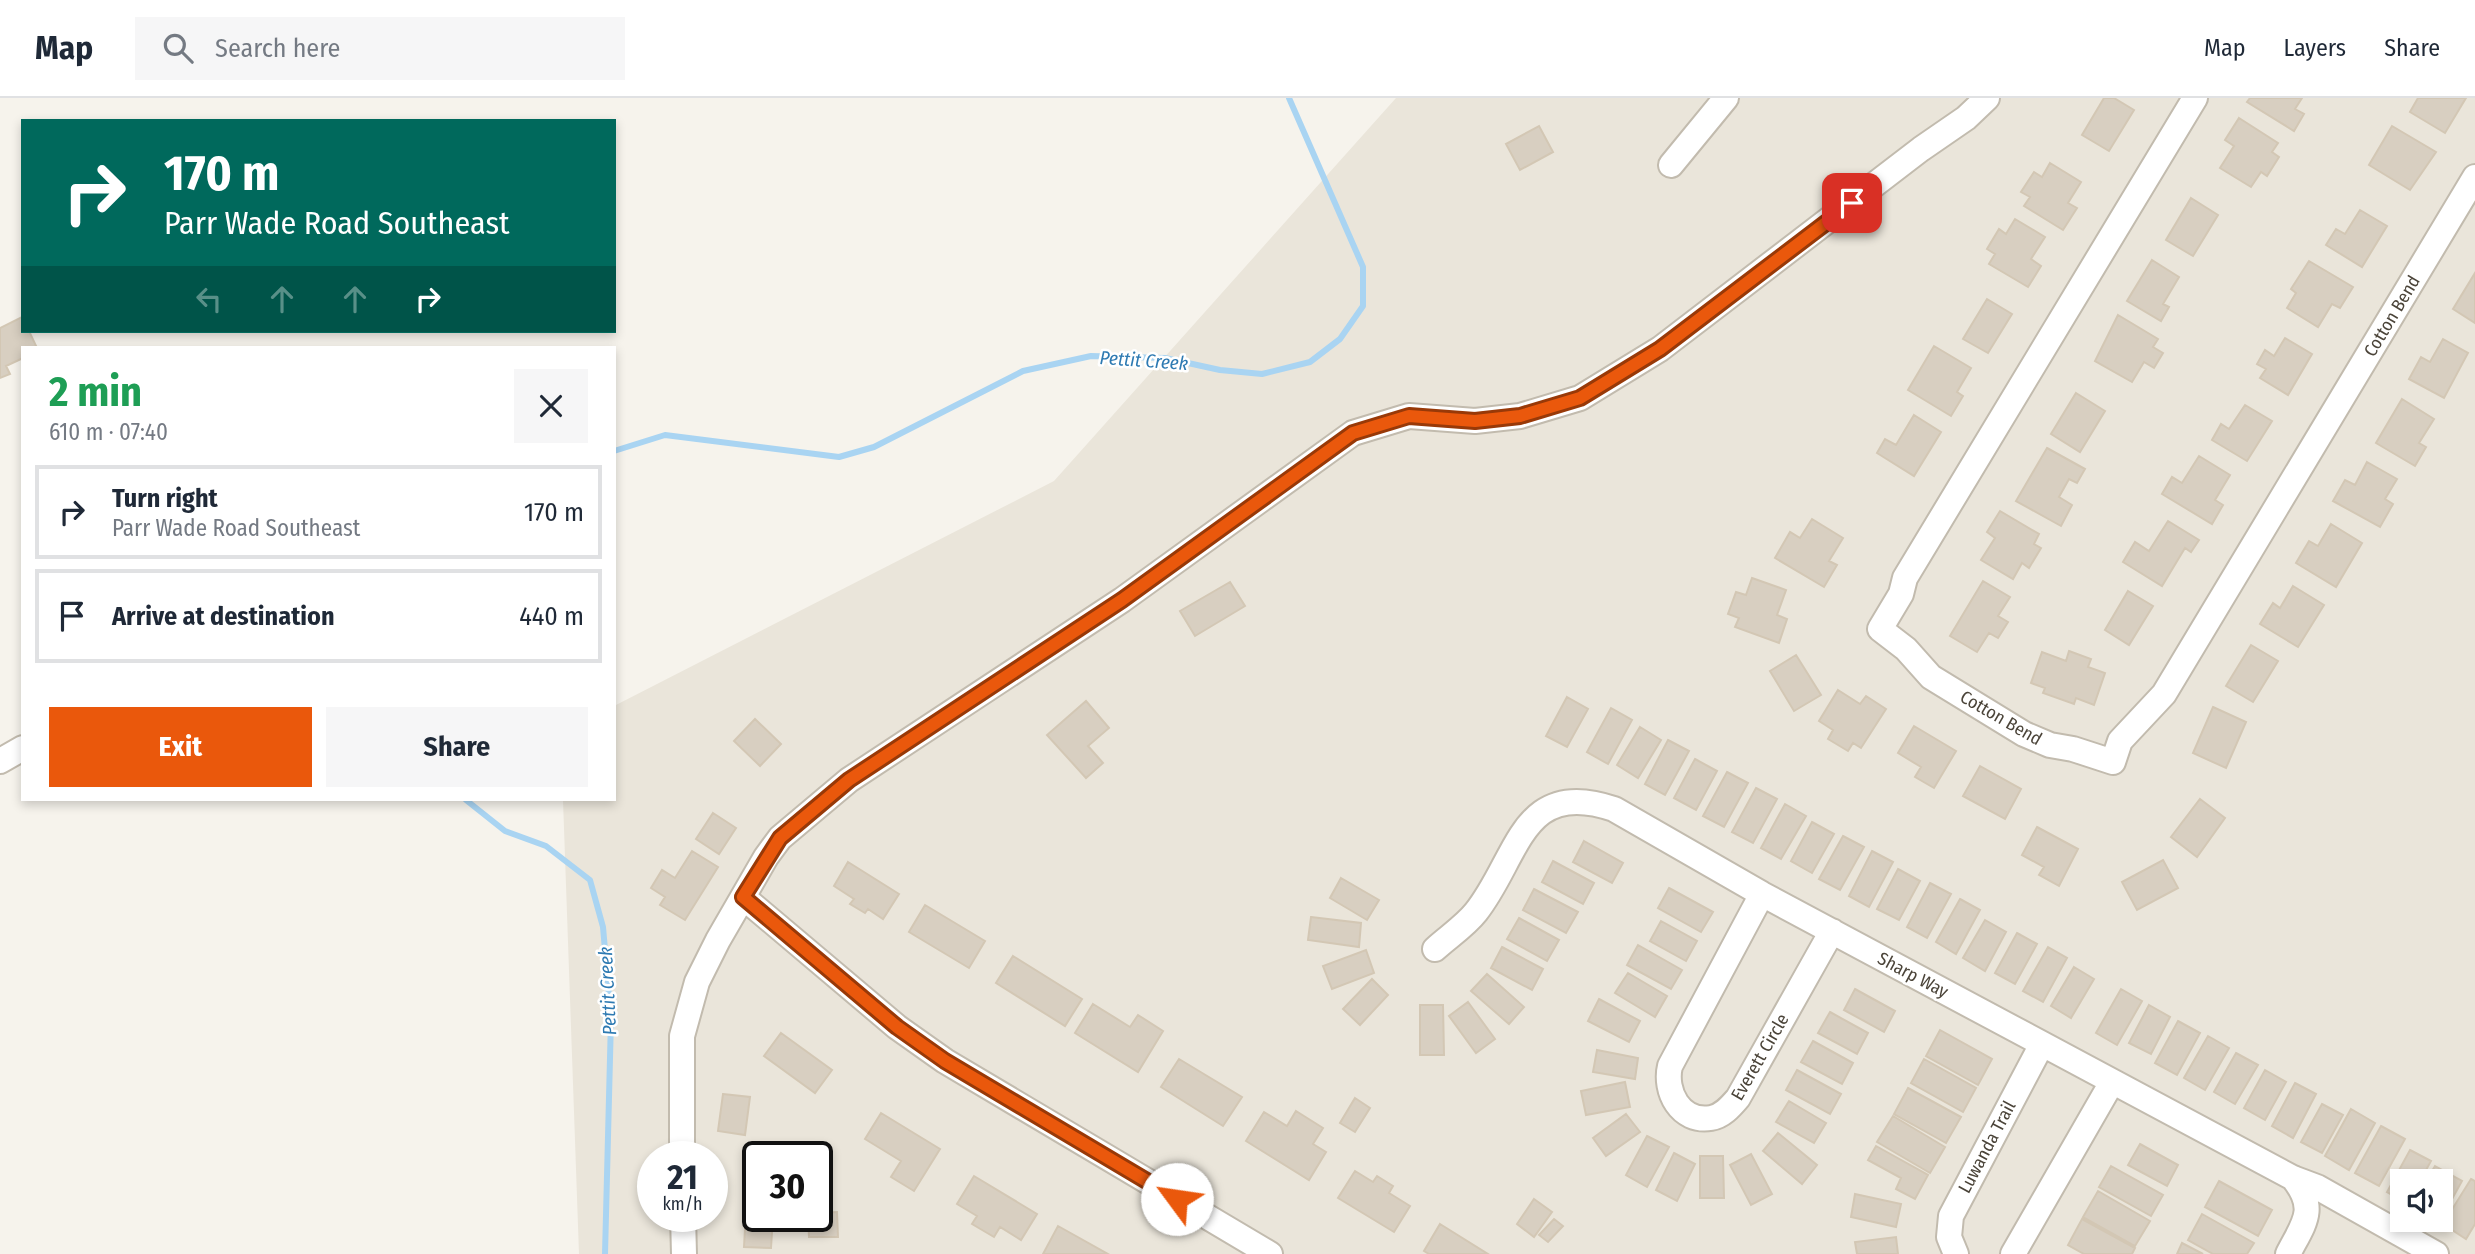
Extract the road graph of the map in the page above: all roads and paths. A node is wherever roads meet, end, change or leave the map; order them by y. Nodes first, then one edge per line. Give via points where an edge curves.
1 (1726, 98) edge
2 (1987, 98) edge
3 (2195, 98) edge
4 (1671, 165) dead end
5 (2475, 177) edge
6 (21, 749) edge
7 (0, 761) edge
8 (1762, 894) junction
9 (743, 897) junction
10 (1832, 931) junction
11 (1435, 948) dead end
12 (2042, 1044) junction
13 (2112, 1082) junction
14 (682, 1141) edge
15 (2293, 1178) junction
16 (2345, 1203) junction
17 (2308, 1215) junction
18 (683, 1232) edge
19 (684, 1254) edge
20 (1270, 1254) edge
21 (1956, 1254) edge
22 (2013, 1254) edge
23 (2288, 1254) edge
24 (2436, 1254) edge

1 - 4 street
2 - 9 street via 1660,349 1580,398 1520,416 1475,421 1409,416 1353,433 1122,600 849,780 780,838
3 - 5 street, Cotton Bend via 1905,578 1880,629 1931,677 2050,746 2113,762 2120,741 2164,694
6 - 7 street
8 - 10 street, Sharp Way
8 - 10 street, Everett Circle via 1670,1066 1672,1098 1690,1114 1712,1118 1738,1098
8 - 11 street, Sharp Way via 1614,809 1570,802 1533,818 1475,912
9 - 14 street via 697,982 682,1036
9 - 20 street via 897,1027 945,1061
10 - 12 street, Sharp Way
12 - 13 street, Sharp Way
12 - 21 street, Luwanda Trail via 1951,1216 1949,1237
13 - 15 street, Sharp Way
13 - 22 street
15 - 16 street, Sharp Way
15 - 17 street via 2305,1196
16 - 17 street
16 - 24 street, Sharp Way
17 - 23 street
18 - 19 street

